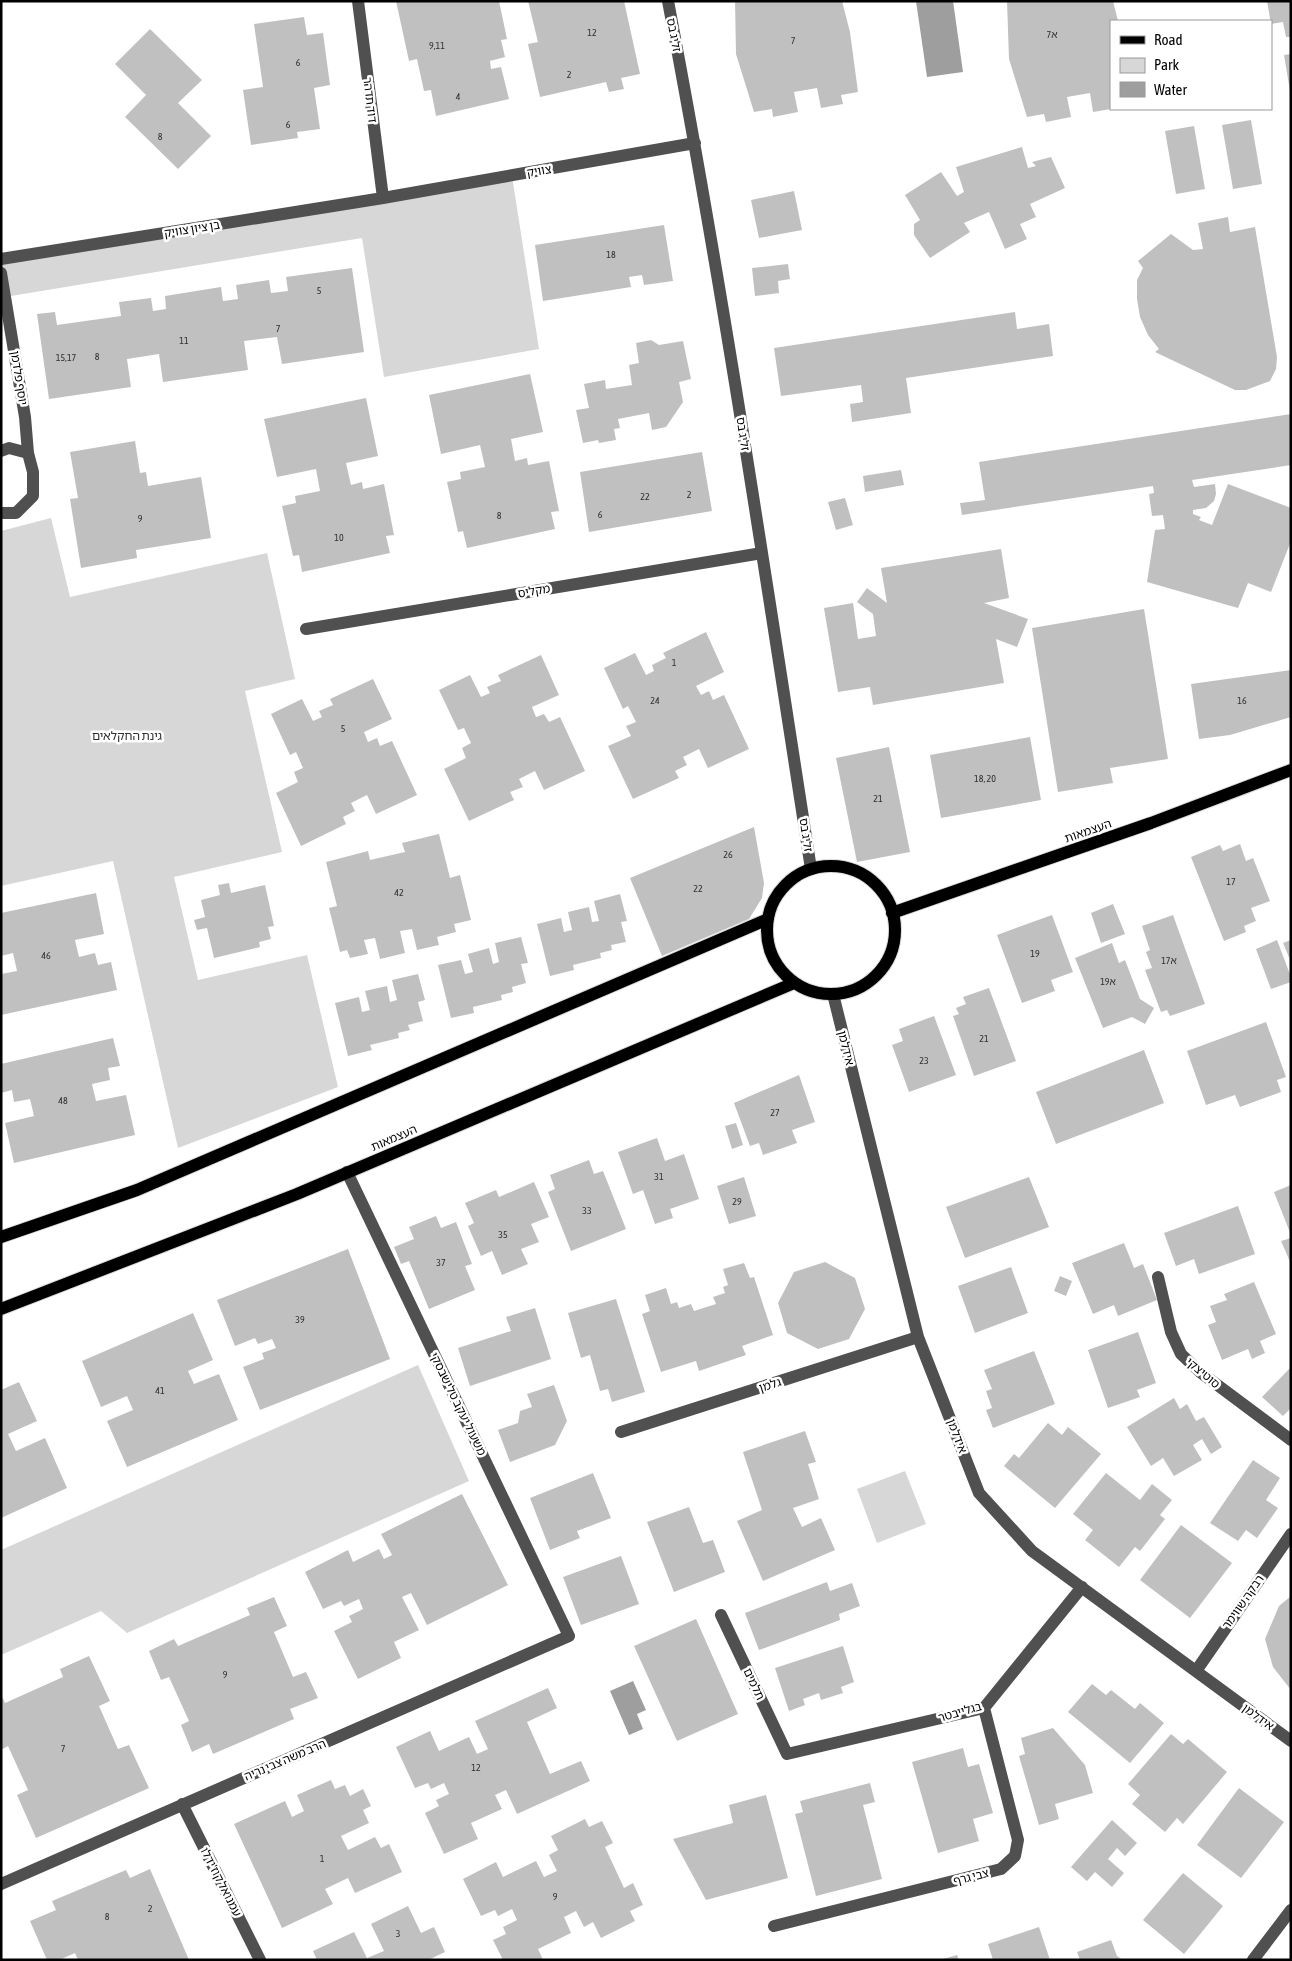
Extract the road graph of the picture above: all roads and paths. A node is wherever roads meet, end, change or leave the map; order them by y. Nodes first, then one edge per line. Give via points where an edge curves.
1 (358, 1) edge
2 (668, 1) edge
3 (695, 143) junction
4 (383, 198) junction
5 (1, 259) edge
6 (1, 273) edge
7 (1, 451) edge
8 (28, 453) junction
9 (1, 513) edge
10 (762, 553) junction
11 (306, 629) dead end
12 (1291, 770) edge
13 (811, 869) junction
14 (892, 913) junction
15 (768, 919) junction
16 (794, 983) junction
17 (833, 994) junction
18 (347, 1172) junction
19 (1, 1237) edge
20 (1158, 1277) dead end
21 (1, 1309) edge
22 (918, 1337) junction
23 (621, 1432) dead end
24 (1291, 1440) edge
25 (1291, 1534) edge
26 (1082, 1587) junction
27 (721, 1615) dead end
28 (569, 1636) joint
29 (1196, 1671) junction
30 (984, 1708) junction
31 (1291, 1741) edge
32 (787, 1754) joint
33 (182, 1804) junction
34 (1, 1884) edge
35 (1291, 1910) edge
36 (774, 1926) dead end
37 (260, 1960) edge
38 (1253, 1960) edge

1 - 4 street, דוד תדהר
2 - 3 street, זליג בס
3 - 4 street, צוויק
3 - 10 street, זליג בס
4 - 5 street, בן ציון צוויק
6 - 8 street, יוסף פלדמן via 26,417
7 - 8 street via 9,448
8 - 9 street, יוסף פלדמן via 33,472 33,496 16,513
10 - 11 street, מקליס
10 - 13 street, זליג בס
12 - 14 main road, העצמאות via 1151,823
13 - 14 main road via 833,866 855,870 873,882 887,899
13 - 15 main road via 793,878 779,893
14 - 17 main road via 894,942 886,963 872,979 853,990
15 - 16 main road via 766,931 770,951 780,969
15 - 19 main road via 137,1190
16 - 17 main road via 812,992
16 - 18 main road, העצמאות
17 - 22 street, אידלמן
18 - 21 main road, העצמאות
18 - 28 street, משעול יעקב טלישבסקי
20 - 24 street, סוטיצקי via 1171,1332 1181,1354
22 - 23 street, גלמן
22 - 26 street, אידלמן via 979,1492 1032,1551
25 - 29 street, רבקה שווימר
26 - 29 street, אידלמן
26 - 30 street, בגלייבטר
27 - 32 street, תלמים
28 - 33 street, הרב משה צבי נריה
29 - 31 street, אידלמן
30 - 32 street, בגלייבטר
30 - 36 street, צבי גרף via 1018,1840 1015,1856 1001,1869
33 - 34 street, הרב משה צבי נריה
33 - 37 street, עמנואל קוז'ידלו
35 - 38 street

